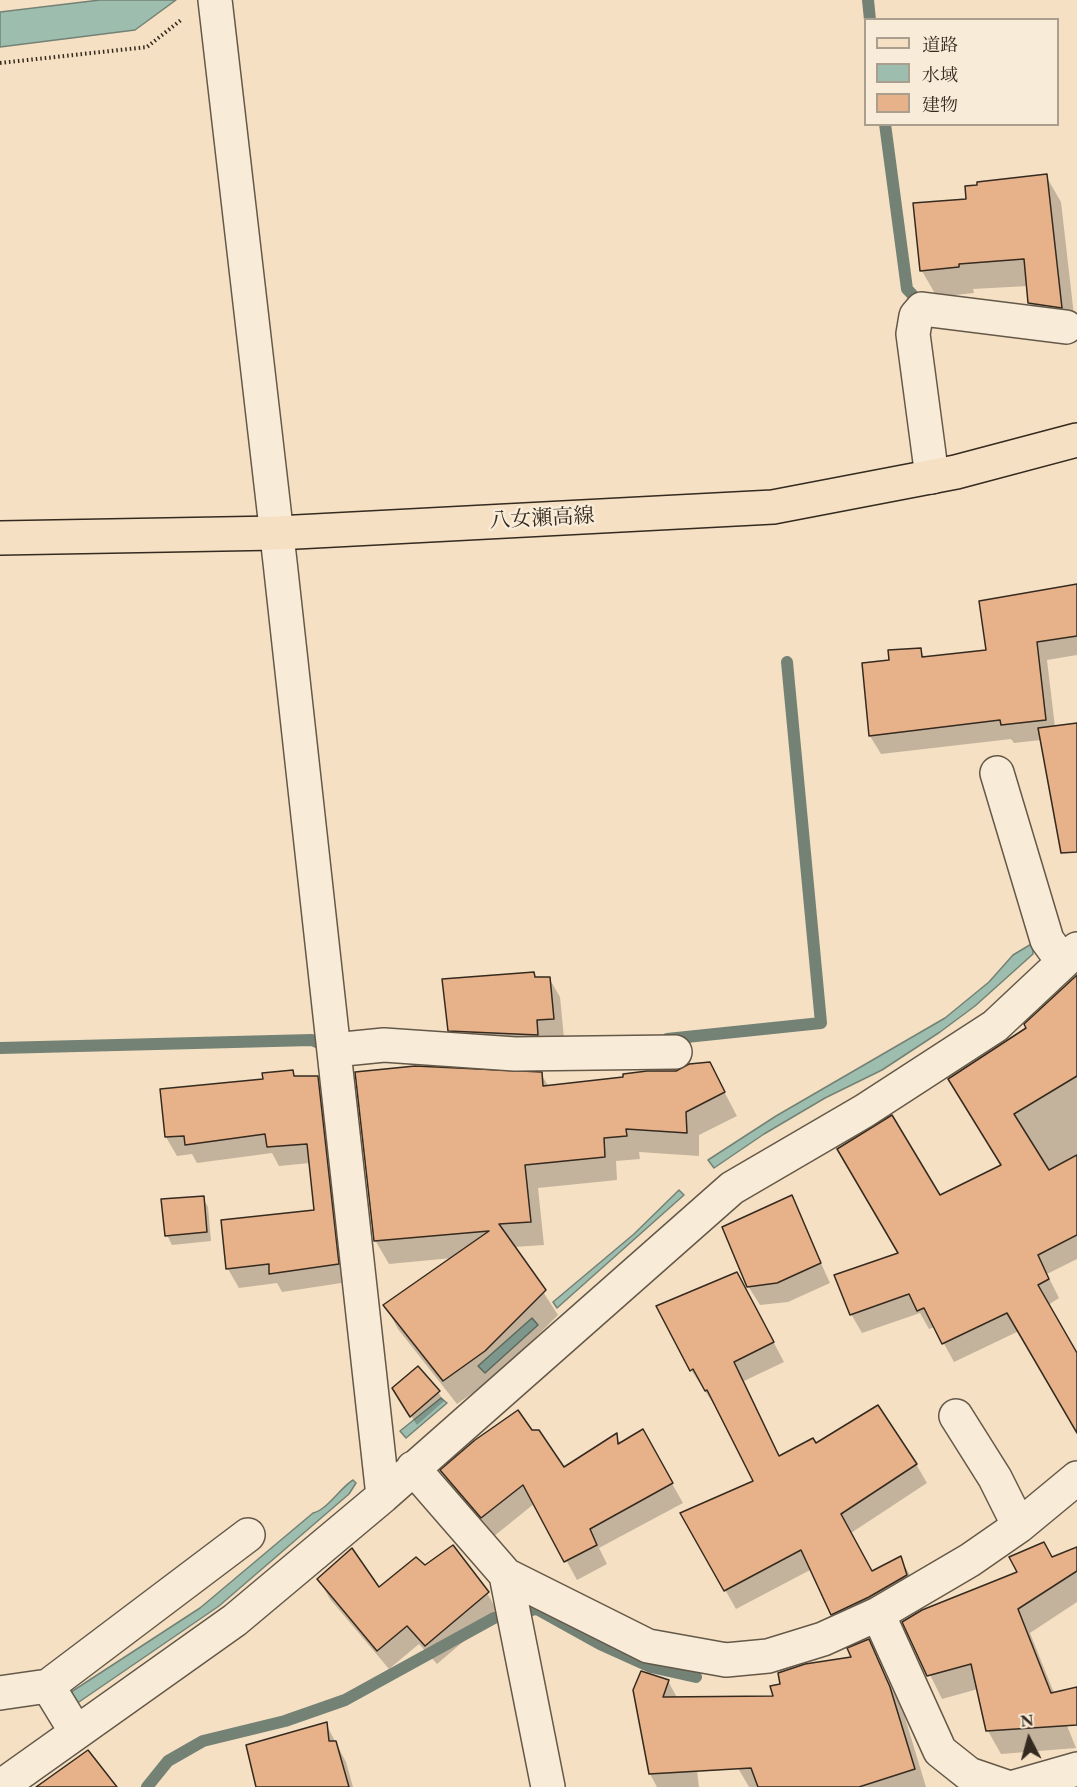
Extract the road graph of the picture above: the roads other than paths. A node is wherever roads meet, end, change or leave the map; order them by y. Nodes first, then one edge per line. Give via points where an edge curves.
1 (218, 1) edge
2 (1066, 327) dead end
3 (1077, 440) edge
4 (932, 477) junction
5 (277, 533) junction
6 (0, 538) edge
7 (997, 773) dead end
8 (1070, 956) edge
9 (334, 1050) junction
10 (675, 1052) dead end
11 (956, 1416) dead end
12 (413, 1468) junction
13 (1077, 1478) edge
14 (383, 1496) junction
15 (1019, 1526) junction
16 (248, 1535) dead end
17 (507, 1575) junction
18 (878, 1614) junction
19 (48, 1686) junction
20 (0, 1693) edge
21 (76, 1732) junction
22 (1077, 1769) edge
23 (0, 1787) edge
24 (548, 1787) edge
25 (1008, 1787) edge
26 (1014, 1787) edge

1 - 5 street
2 - 4 street via 922,309 916,316 913,334
3 - 4 main road, 八女瀬高線
4 - 5 main road, 八女瀬高線 via 772,507
5 - 6 main road, 八女瀬高線
5 - 9 street
7 - 8 street via 1047,940
8 - 12 street via 995,1026 864,1111 732,1188
9 - 10 street via 384,1045 516,1054
9 - 14 street
11 - 15 street via 995,1478
12 - 14 street
12 - 17 street
13 - 15 street
14 - 21 street via 235,1620
15 - 18 street
16 - 19 street
17 - 18 street via 648,1646 726,1660 768,1656 823,1639
17 - 24 street
18 - 25 street via 940,1751 969,1774
19 - 20 street
19 - 21 street
21 - 23 street
22 - 26 street

